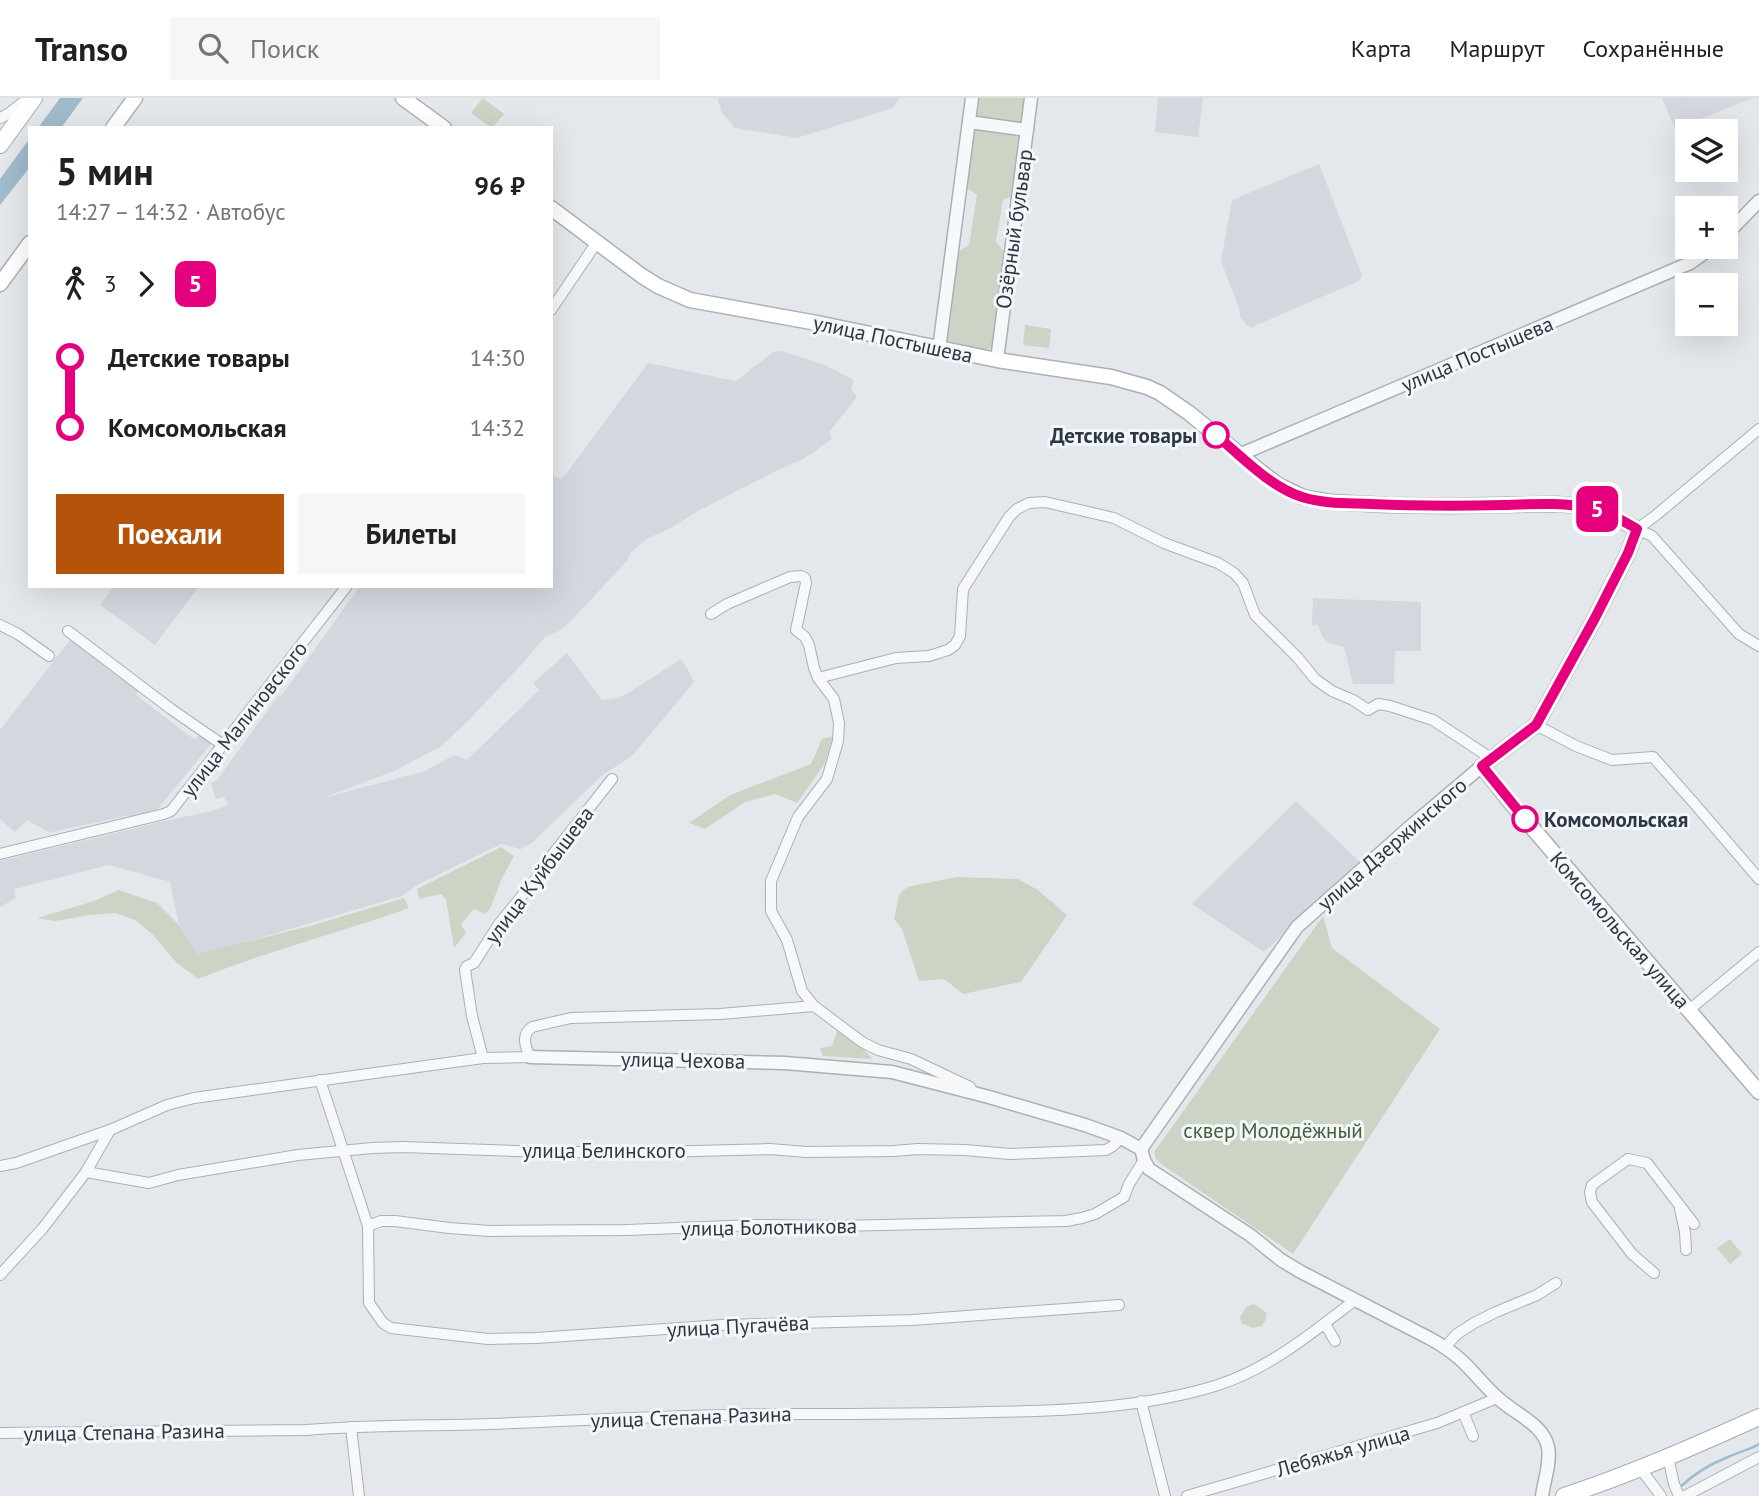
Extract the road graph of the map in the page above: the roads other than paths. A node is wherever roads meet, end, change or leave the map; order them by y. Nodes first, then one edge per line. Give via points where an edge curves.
1 (32, 98) edge
2 (135, 98) edge
3 (404, 98) edge
4 (972, 98) edge
5 (1031, 98) edge
6 (0, 118) edge
7 (969, 122) junction
8 (114, 126) edge
9 (441, 126) edge
10 (1027, 130) junction
11 (1, 142) edge
12 (1759, 201) edge
13 (553, 209) edge
14 (1738, 223) edge
15 (597, 242) junction
16 (28, 246) edge
17 (1697, 259) edge
18 (0, 284) edge
19 (553, 307) edge
20 (939, 349) junction
21 (997, 360) junction
22 (1759, 429) edge
23 (1239, 454) junction
24 (1637, 529) junction
25 (345, 588) edge
26 (711, 614) dead end
27 (0, 625) edge
28 (68, 631) dead end
29 (1759, 646) edge
30 (49, 656) dead end
31 (818, 678) junction
32 (1536, 725) junction
33 (223, 746) junction
34 (1487, 762) junction
35 (612, 779) dead end
36 (0, 854) edge
37 (1759, 879) edge
38 (1759, 953) edge
39 (814, 1006) junction
40 (1689, 1010) junction
41 (530, 1057) junction
42 (483, 1058) junction
43 (320, 1080) junction
44 (1759, 1092) edge
45 (973, 1093) junction
46 (110, 1130) junction
47 (1121, 1138) junction
48 (345, 1152) junction
49 (1142, 1155) junction
50 (0, 1166) edge
51 (86, 1172) junction
52 (1680, 1205) junction
53 (1694, 1224) dead end
54 (368, 1226) junction
55 (1686, 1250) dead end
56 (1654, 1273) dead end
57 (0, 1275) edge
58 (1556, 1283) dead end
59 (1355, 1300) junction
60 (1119, 1305) dead end
61 (1325, 1324) junction
62 (1335, 1341) dead end
63 (1446, 1347) junction
64 (1497, 1398) junction
65 (1142, 1401) junction
66 (1463, 1412) junction
67 (1759, 1417) edge
68 (351, 1427) junction
69 (0, 1433) edge
70 (1473, 1436) dead end
71 (1668, 1457) junction
72 (1759, 1457) edge
73 (1640, 1468) junction
74 (1679, 1492) edge
75 (1659, 1494) edge
76 (359, 1496) edge
77 (1165, 1496) edge
78 (1187, 1496) edge
79 (1542, 1496) edge
80 (1564, 1496) edge

1 - 6 street
1 - 11 main road
2 - 8 main road
3 - 9 main road
4 - 7 street
5 - 10 street, Озёрный бульвар
7 - 10 street
7 - 20 street
10 - 21 street, Озёрный бульвар
12 - 14 street
13 - 15 main road, улица Постышева
15 - 19 street
15 - 20 main road, улица Постышева via 658,286 690,300
16 - 18 main road
17 - 23 street, улица Постышева
20 - 21 main road, улица Постышева
21 - 23 main road, улица Постышева via 1147,387 1189,413
22 - 24 street
23 - 24 main road, улица Постышева via 1291,493 1315,500 1580,506 1611,514
24 - 29 street via 1652,536 1739,634
24 - 32 main road, улица Дзержинского
25 - 33 street, улица Малиновского
26 - 31 street via 790,577 805,578 796,630 809,645
27 - 30 street
28 - 33 street
31 - 34 street via 896,658 929,656 955,645 960,636 963,589 1009,517 1029,503 1045,502 1114,518 1218,563 1243,583 1255,614 1315,679 1368,710 1378,704 1433,720
31 - 39 street via 834,699 839,723 832,767 798,817 771,881 771,911 787,940 802,991
32 - 34 main road, улица Дзержинского
32 - 37 street via 1612,760 1653,757
33 - 36 street, улица Малиновского via 164,814
34 - 40 main road, Комсомольская улица via 1511,803
34 - 49 street, улица Дзержинского via 1297,927
35 - 42 street, улица Куйбышева via 465,970
38 - 40 street
39 - 41 street, улица Чехова via 571,1018 527,1031 524,1036
39 - 45 street via 862,1042 936,1070 970,1087
40 - 44 main road, Комсомольская улица
41 - 42 street
41 - 45 street, улица Чехова via 824,1065 892,1072
42 - 43 street
43 - 46 street via 194,1098
43 - 48 street
45 - 47 street, улица Чехова
46 - 50 street
46 - 51 street
47 - 48 street, улица Белинского via 1106,1150 1010,1154 918,1149 544,1152 403,1147
47 - 49 street, улица Чехова
48 - 51 street, улица Белинского via 272,1159 149,1183
48 - 54 street
49 - 54 street, улица Болотникова via 1124,1197 1095,1214 1066,1221 516,1231 395,1221
49 - 59 street, улица Чехова via 1149,1169 1281,1260
51 - 57 street
52 - 53 street
52 - 55 street
52 - 56 street via 1647,1163 1628,1159 1592,1185 1592,1202 1632,1254
54 - 60 street, улица Пугачёва via 369,1303 383,1323 391,1328 488,1339 722,1325 912,1320
58 - 63 street via 1475,1323
59 - 61 street, улица Степана Разина
59 - 63 street, улица Чехова
61 - 62 street
61 - 65 street, улица Степана Разина via 1259,1368 1189,1393
63 - 64 street, улица Чехова
64 - 66 street, Лебяжья улица
64 - 79 street, улица Чехова via 1544,1437 1548,1462
65 - 68 street, улица Степана Разина via 1018,1412 703,1414
65 - 77 street
66 - 70 street
66 - 78 street, Лебяжья улица
67 - 71 main road
68 - 69 street, улица Степана Разина
68 - 76 street
71 - 73 main road
71 - 74 street
72 - 74 street
73 - 75 street
73 - 80 main road

